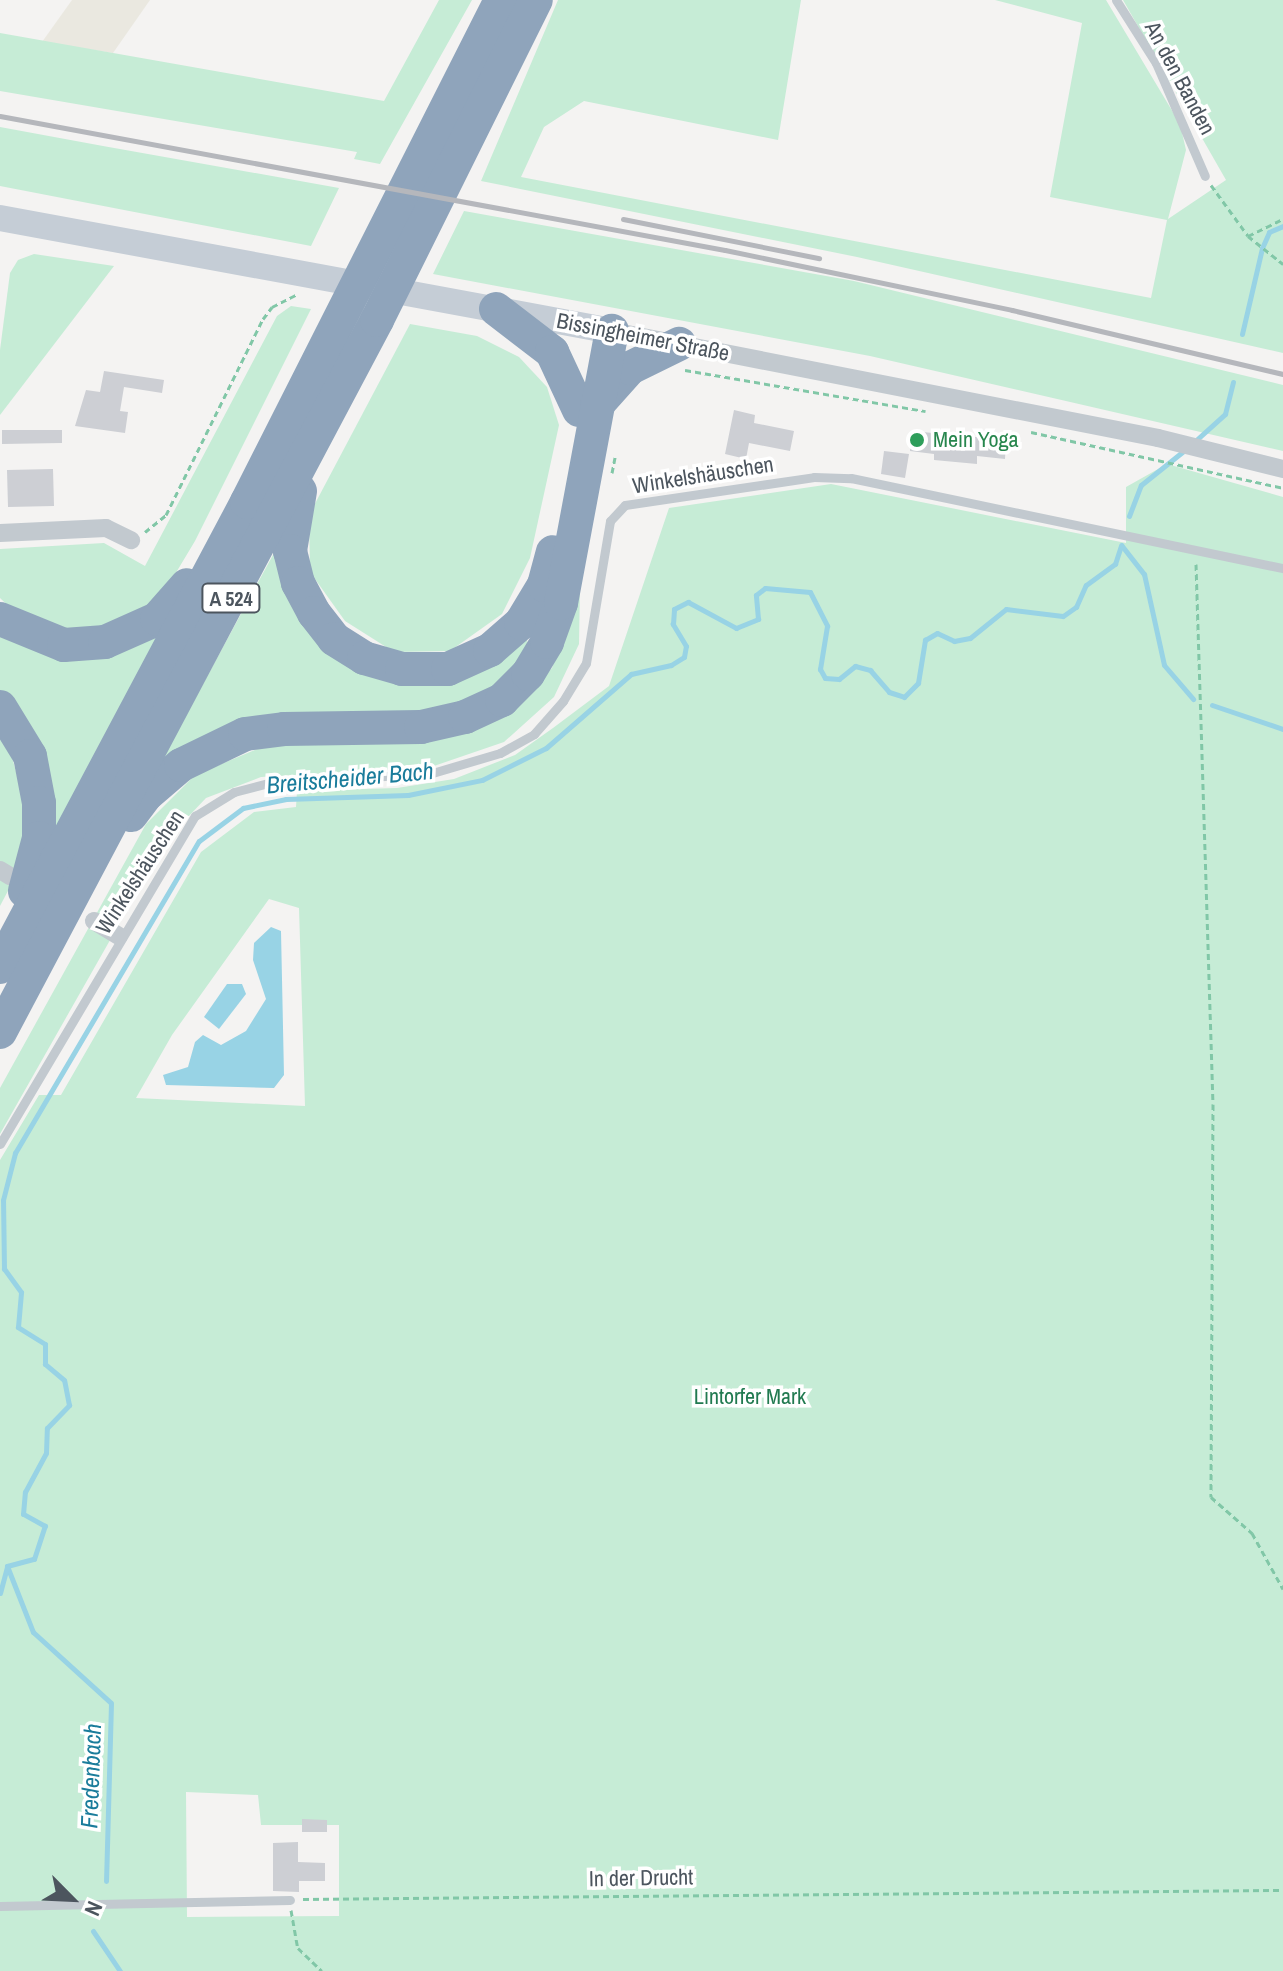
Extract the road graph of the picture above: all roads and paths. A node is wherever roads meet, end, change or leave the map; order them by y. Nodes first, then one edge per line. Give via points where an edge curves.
1 (501, 0) edge
2 (536, 0) edge
3 (1116, 0) edge
4 (438, 162) junction
5 (1205, 176) joint
6 (0, 218) edge
7 (1283, 219) edge
8 (1248, 236) junction
9 (1283, 264) edge
10 (496, 309) junction
11 (361, 316) junction
12 (602, 329) junction
13 (679, 344) junction
14 (588, 407) junction
15 (1154, 447) junction
16 (1283, 469) edge
17 (1283, 488) edge
18 (247, 502) junction
19 (0, 533) edge
20 (131, 540) dead end
21 (1196, 548) junction
22 (1283, 568) edge
23 (0, 619) edge
24 (0, 707) edge
25 (85, 877) junction
26 (94, 921) dead end
27 (119, 936) junction
28 (0, 939) edge
29 (0, 967) edge
30 (0, 1032) edge
31 (1, 1142) edge
32 (1283, 1589) edge
33 (1283, 1890) edge
34 (290, 1900) junction
35 (0, 1906) edge
36 (322, 1971) edge

1 - 4 highway, A 524
2 - 4 highway, A 524
3 - 5 lane, An den Banden via 1156,63
4 - 11 highway, A 524
5 - 8 path
6 - 10 street, Bissingheimer Straße
7 - 8 path
8 - 9 path
10 - 12 street, Bissingheimer Straße
10 - 14 highway via 552,352
11 - 14 highway via 364,366 293,510 290,551 298,583 314,613 334,639 364,658 402,669 448,669 490,650 521,623 544,585
11 - 18 highway, A 524
11 - 25 highway, A 524
12 - 13 street, Bissingheimer Straße
12 - 14 highway
13 - 14 highway via 630,368
13 - 15 street, Bissingheimer Straße
14 - 25 highway via 561,603 535,663 502,700 465,717 421,727 284,729 212,746 146,795
15 - 16 street, Bissingheimer Straße via 1205,449
15 - 17 path via 1201,468
18 - 23 highway via 227,515 181,596 157,619 134,631 105,642 64,645
18 - 29 highway, A 524
19 - 20 street via 106,528
21 - 22 lane, Winkelshäuschen
21 - 27 lane, Winkelshäuschen via 851,478 814,477 625,505 610,521 586,663 534,734 500,753 429,774 276,781 234,792 195,816
21 - 32 path via 1213,1104 1211,1497 1252,1533
24 - 28 highway via 30,756 39,803 33,867
25 - 30 highway, A 524
26 - 27 street
27 - 31 lane, Winkelshäuschen
33 - 34 path, In der Drucht
34 - 35 lane
34 - 36 path via 298,1948

